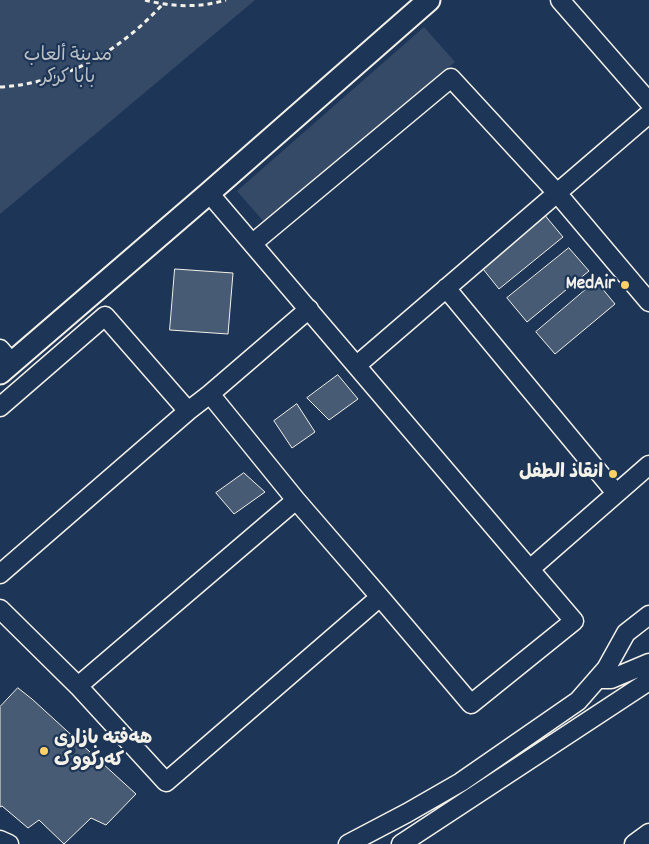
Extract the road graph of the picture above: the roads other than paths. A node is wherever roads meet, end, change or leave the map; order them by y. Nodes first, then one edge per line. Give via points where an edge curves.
1 (429, 0) edge
2 (560, 0) edge
3 (649, 102) edge
4 (649, 114) edge
5 (209, 193) junction
6 (557, 193) junction
7 (252, 243) junction
8 (446, 288) junction
9 (649, 302) edge
10 (309, 309) junction
11 (4, 362) edge
12 (356, 365) junction
13 (210, 394) junction
14 (0, 406) edge
15 (188, 410) junction
16 (649, 465) edge
17 (616, 493) junction
18 (296, 500) junction
19 (530, 569) junction
20 (0, 574) edge
21 (380, 597) junction
22 (0, 609) edge
23 (649, 616) edge
24 (649, 663) edge
25 (597, 679) junction
26 (649, 681) edge
27 (78, 686) junction
28 (649, 833) edge
29 (0, 840) edge
30 (356, 843) edge
31 (9, 844) edge
32 (401, 844) edge
33 (634, 844) edge

1 - 5 main road
2 - 3 street
4 - 6 street
5 - 7 street
5 - 11 main road
6 - 7 street via 451,78
6 - 8 street
6 - 9 street
7 - 10 street
8 - 12 street
8 - 17 street
10 - 12 street
10 - 13 street
12 - 19 street
13 - 15 street
13 - 18 street
14 - 15 street via 105,316
15 - 20 street
16 - 17 street
17 - 19 street
18 - 21 street
18 - 27 street
19 - 21 street via 574,621 470,704
21 - 27 street via 166,782
22 - 27 street
23 - 25 street via 626,633
24 - 25 street via 611,679
25 - 30 street via 578,701 461,782
26 - 32 street
28 - 33 street
29 - 31 street

